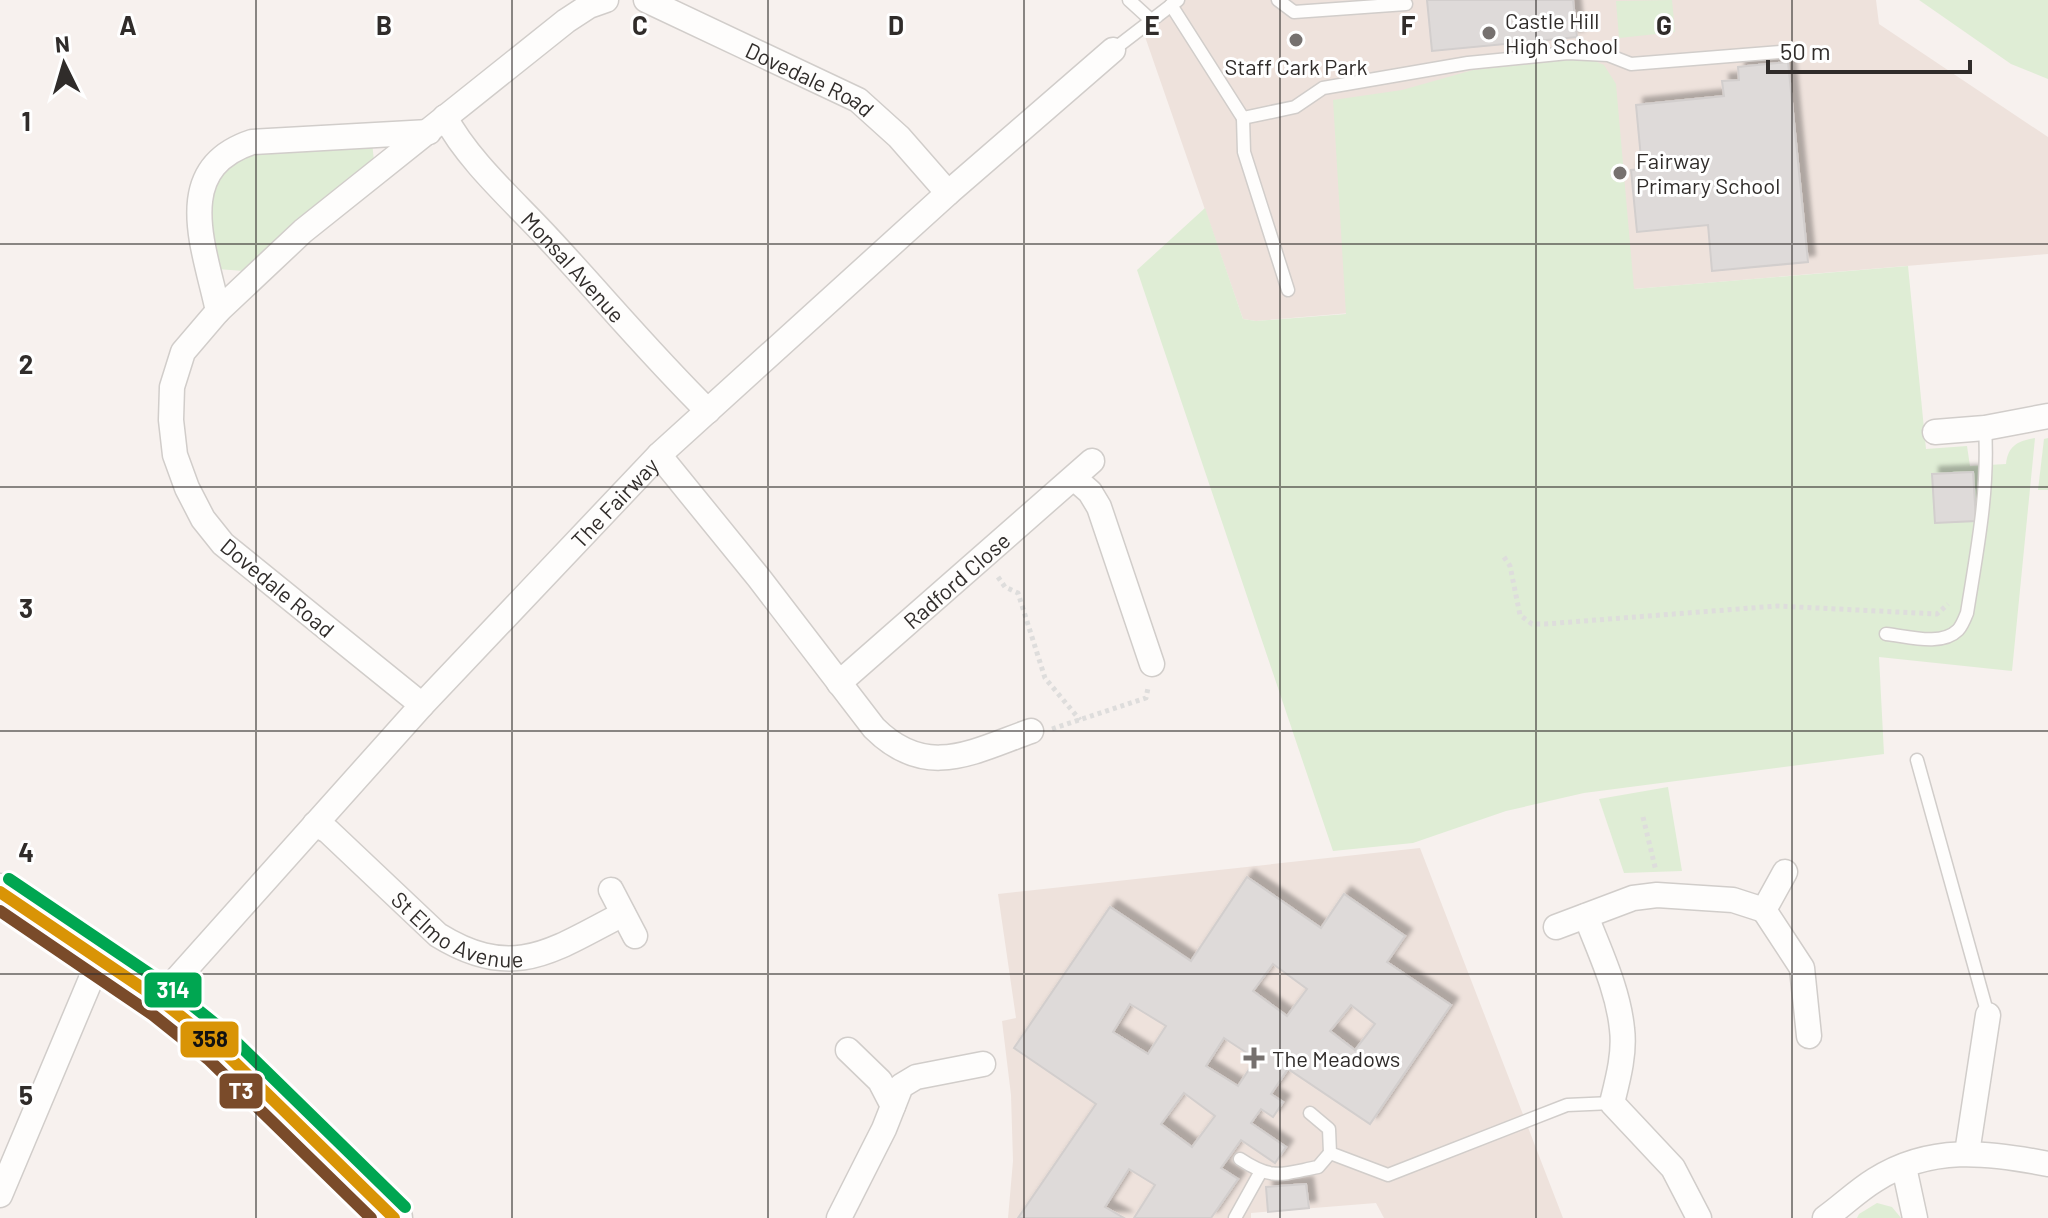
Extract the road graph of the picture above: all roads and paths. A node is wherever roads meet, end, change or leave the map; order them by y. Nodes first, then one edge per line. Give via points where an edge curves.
1 (606, 0) edge
2 (646, 0) edge
3 (1129, 0) edge
4 (1278, 0) edge
5 (1175, 3) edge
6 (1406, 4) dead end
7 (1152, 21) junction
8 (1113, 50) joint
9 (1781, 52) dead end
10 (1243, 118) junction
11 (437, 125) junction
12 (948, 193) junction
13 (1288, 290) dead end
14 (218, 311) junction
15 (708, 411) junction
16 (2048, 416) edge
17 (1985, 428) junction
18 (1935, 432) dead end
19 (659, 455) junction
20 (1092, 461) dead end
21 (1074, 478) junction
22 (985, 555) junction
23 (1504, 557) dead end
24 (1952, 594) dead end
25 (1886, 634) dead end
26 (1152, 664) joint
27 (839, 683) junction
28 (422, 705) junction
29 (1080, 720) junction
30 (1031, 731) joint
31 (1917, 760) dead end
32 (1643, 817) dead end
33 (315, 824) junction
34 (1785, 872) dead end
35 (611, 890) dead end
36 (0, 892) edge
37 (1657, 895) junction
38 (1764, 910) junction
39 (1586, 916) junction
40 (1556, 927) dead end
41 (99, 960) junction
42 (163, 1002) junction
43 (1988, 1015) joint
44 (1809, 1036) dead end
45 (848, 1050) dead end
46 (983, 1064) dead end
47 (1612, 1103) junction
48 (893, 1106) junction
49 (1310, 1113) dead end
50 (1330, 1153) junction
51 (1967, 1153) junction
52 (1240, 1159) dead end
53 (2048, 1164) edge
54 (1904, 1167) junction
55 (1260, 1173) junction
56 (0, 1195) edge
57 (394, 1218) edge
58 (839, 1218) edge
59 (1235, 1218) edge
60 (1699, 1218) edge
61 (1825, 1218) edge
62 (1915, 1218) edge

1 - 11 street, Dovedale Road via 566,21
2 - 12 street, Dovedale Road via 858,100
3 - 7 lane
4 - 6 lane via 1294,12
5 - 7 lane
5 - 10 lane
7 - 8 lane
8 - 12 street, The Fairway
9 - 10 lane via 1631,64 1608,55 1568,53 1468,63 1323,88 1295,107
10 - 13 lane via 1244,152
11 - 14 street, Dovedale Road via 303,231
11 - 14 street via 252,142 221,158 209,171 197,212
11 - 15 street, Monsal Avenue via 452,132
12 - 15 street, The Fairway
14 - 28 street, Dovedale Road via 183,352 172,387 175,455 192,499 223,544
15 - 19 street, The Fairway
16 - 17 street
17 - 18 street
17 - 25 lane via 1985,500 1960,629 1934,639
19 - 27 street
19 - 28 street, The Fairway
20 - 21 street, Radford Close
21 - 22 street, Radford Close
21 - 26 street via 1099,507 1150,630
22 - 27 street, Radford Close
22 - 29 path via 1005,587 1018,593 1045,678
23 - 24 path via 1520,615 1532,624 1777,606 1937,614
26 - 29 path via 1146,698
27 - 30 street via 890,744 929,759 994,755
28 - 33 street, The Fairway
29 - 30 path
31 - 43 lane
32 - 37 path via 1659,882
33 - 35 street, St Elmo Avenue via 438,935 457,947 500,960 537,955 629,925
33 - 42 street, The Fairway via 176,980
34 - 38 street
36 - 41 main road
37 - 38 street via 1733,900
37 - 39 street
38 - 44 street via 1802,968
39 - 40 street
39 - 47 street via 1614,987 1622,1030
41 - 42 main road
41 - 56 street
42 - 57 main road via 219,1047
43 - 51 street
45 - 48 street via 880,1081
46 - 48 street via 916,1077 901,1086
47 - 50 lane via 1567,1105 1388,1175
47 - 60 street via 1673,1168
48 - 58 street
49 - 50 lane via 1329,1129
50 - 55 lane via 1318,1167
51 - 53 street
51 - 54 street
52 - 55 lane
54 - 61 street via 1876,1180
54 - 62 street
55 - 59 lane

